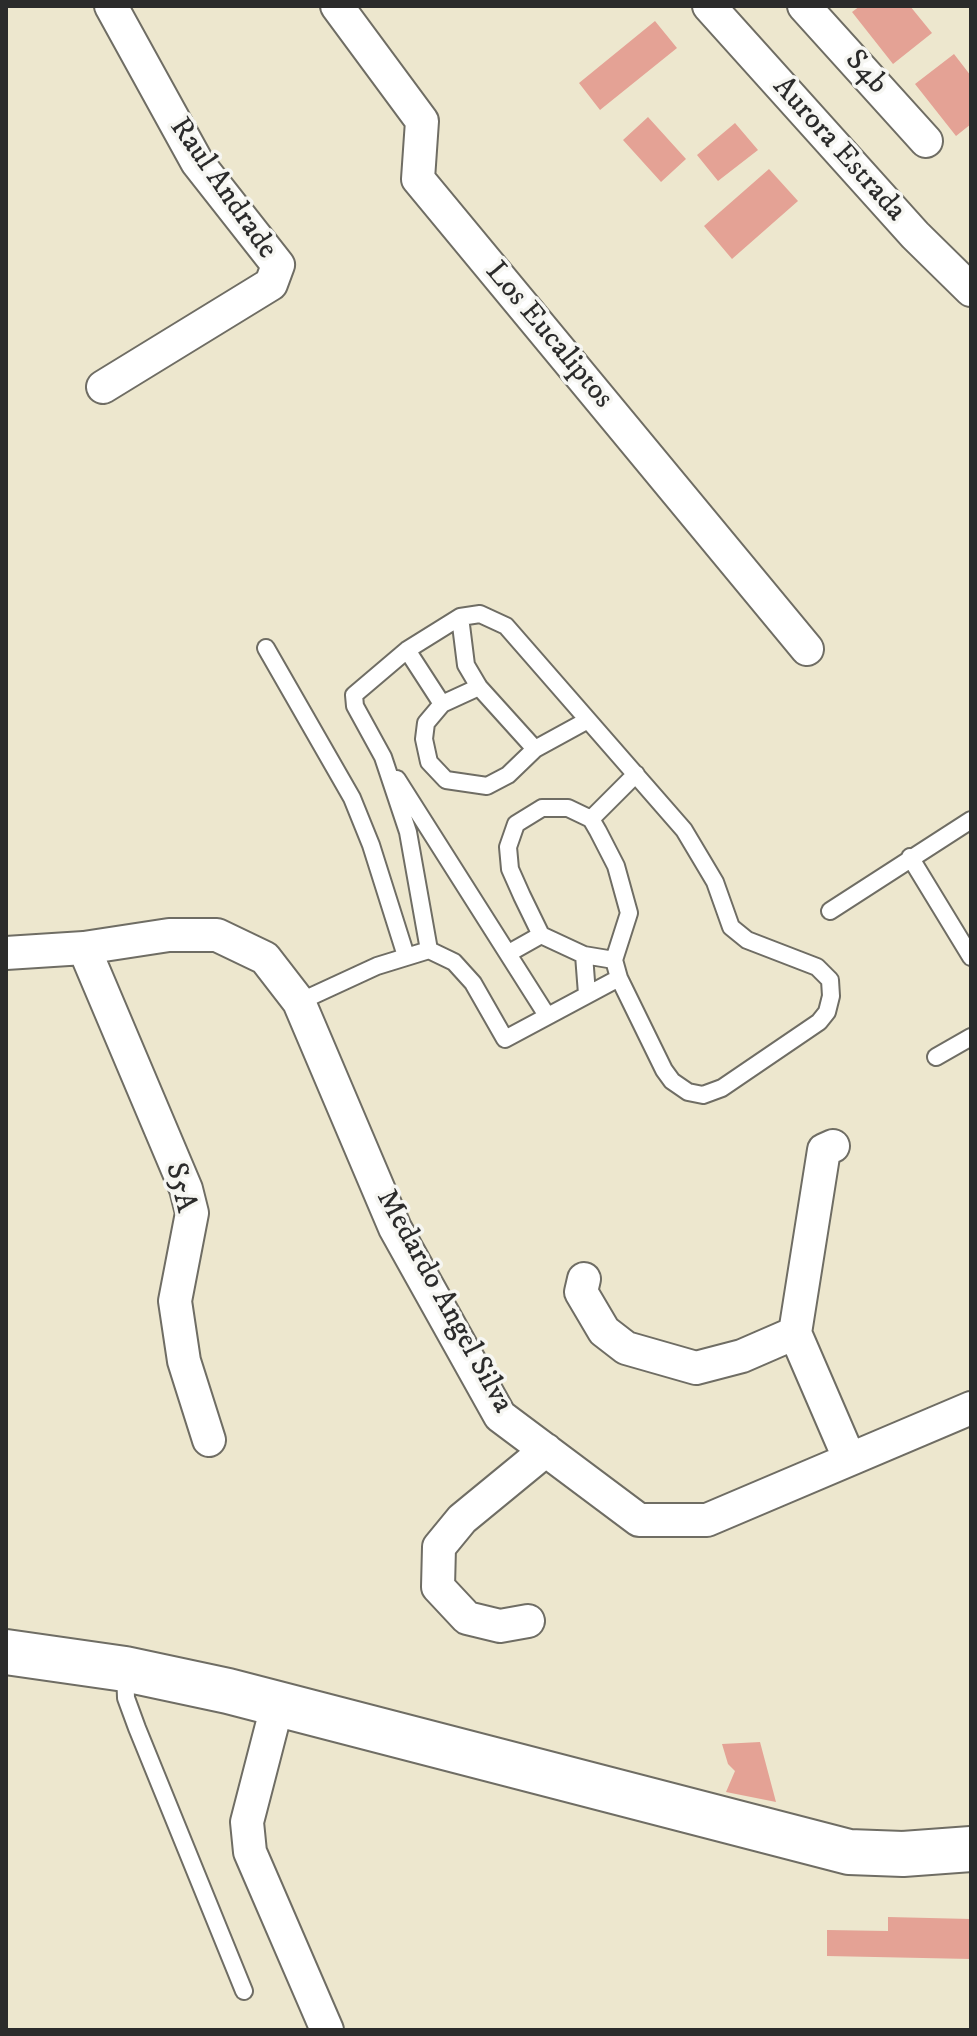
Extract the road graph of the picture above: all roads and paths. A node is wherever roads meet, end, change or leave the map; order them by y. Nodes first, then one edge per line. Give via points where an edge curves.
1 (111, 6) edge
2 (337, 6) edge
3 (709, 6) edge
4 (804, 6) edge
5 (926, 141) dead end
6 (971, 290) edge
7 (103, 387) dead end
8 (460, 617) junction
9 (266, 648) dead end
10 (807, 649) dead end
11 (407, 650) junction
12 (479, 687) junction
13 (442, 704) junction
14 (588, 720) junction
15 (535, 749) junction
16 (383, 757) junction
17 (636, 774) junction
18 (591, 819) junction
19 (971, 820) edge
20 (910, 857) junction
21 (830, 911) dead end
22 (541, 935) junction
23 (84, 948) junction
24 (429, 950) junction
25 (6, 953) edge
26 (509, 953) junction
27 (584, 955) junction
28 (406, 956) junction
29 (971, 957) edge
30 (614, 960) junction
31 (619, 978) junction
32 (587, 994) junction
33 (299, 1002) junction
34 (546, 1014) junction
35 (971, 1037) edge
36 (936, 1057) dead end
37 (833, 1146) dead end
38 (584, 1279) dead end
39 (795, 1333) junction
40 (971, 1408) edge
41 (209, 1440) dead end
42 (546, 1450) junction
43 (849, 1458) junction
44 (528, 1621) dead end
45 (6, 1652) edge
46 (125, 1669) junction
47 (277, 1706) junction
48 (971, 1849) edge
49 (244, 1991) dead end
50 (327, 2030) edge

1 - 7 street, Raul Andrade via 197,162 278,265 271,284
2 - 10 street, Los Eucaliptos via 422,121 418,179
3 - 6 street, Aurora Estrada
4 - 5 street, S4b
8 - 11 lane
8 - 12 lane via 466,665
8 - 14 lane via 480,614 506,626
9 - 28 lane via 352,798
11 - 13 lane
11 - 16 lane via 354,695
12 - 13 lane
12 - 15 lane
13 - 15 lane via 426,723 424,739 429,762 446,780 487,786 508,775
14 - 15 lane
14 - 17 lane
16 - 24 lane via 408,832
16 - 26 lane
17 - 18 lane
17 - 31 lane via 699,853 731,927 747,940 817,967 830,980 831,996 819,1022 722,1088 703,1095 672,1081
18 - 22 lane via 568,808 542,808 516,824 508,847 510,869
18 - 30 lane via 616,866 629,913
19 - 20 lane
20 - 21 lane
20 - 29 lane
22 - 26 lane
22 - 27 lane
23 - 25 street, Medardo Angel Silva
23 - 33 street, Medardo Angel Silva via 169,935 217,935 265,958
23 - 41 street, S5A via 189,1201 192,1213 175,1301 184,1361
24 - 28 lane
24 - 34 lane via 454,962 473,983 505,1039
26 - 34 lane
27 - 30 lane
27 - 32 lane
28 - 33 lane
30 - 31 lane
31 - 32 lane
32 - 34 lane
33 - 42 street, Medardo Angel Silva via 395,1228 500,1416
35 - 36 lane
37 - 39 street via 824,1150
38 - 39 street via 581,1292 604,1331 626,1348 696,1368 742,1356
39 - 43 street
40 - 43 street, Medardo Angel Silva
42 - 43 street, Medardo Angel Silva via 639,1520 707,1520
42 - 44 street via 462,1519 439,1547 438,1587 467,1618 500,1626
45 - 46 street
46 - 47 street
46 - 49 lane via 131,1713
47 - 48 street via 849,1852
47 - 50 street via 247,1822 250,1852

